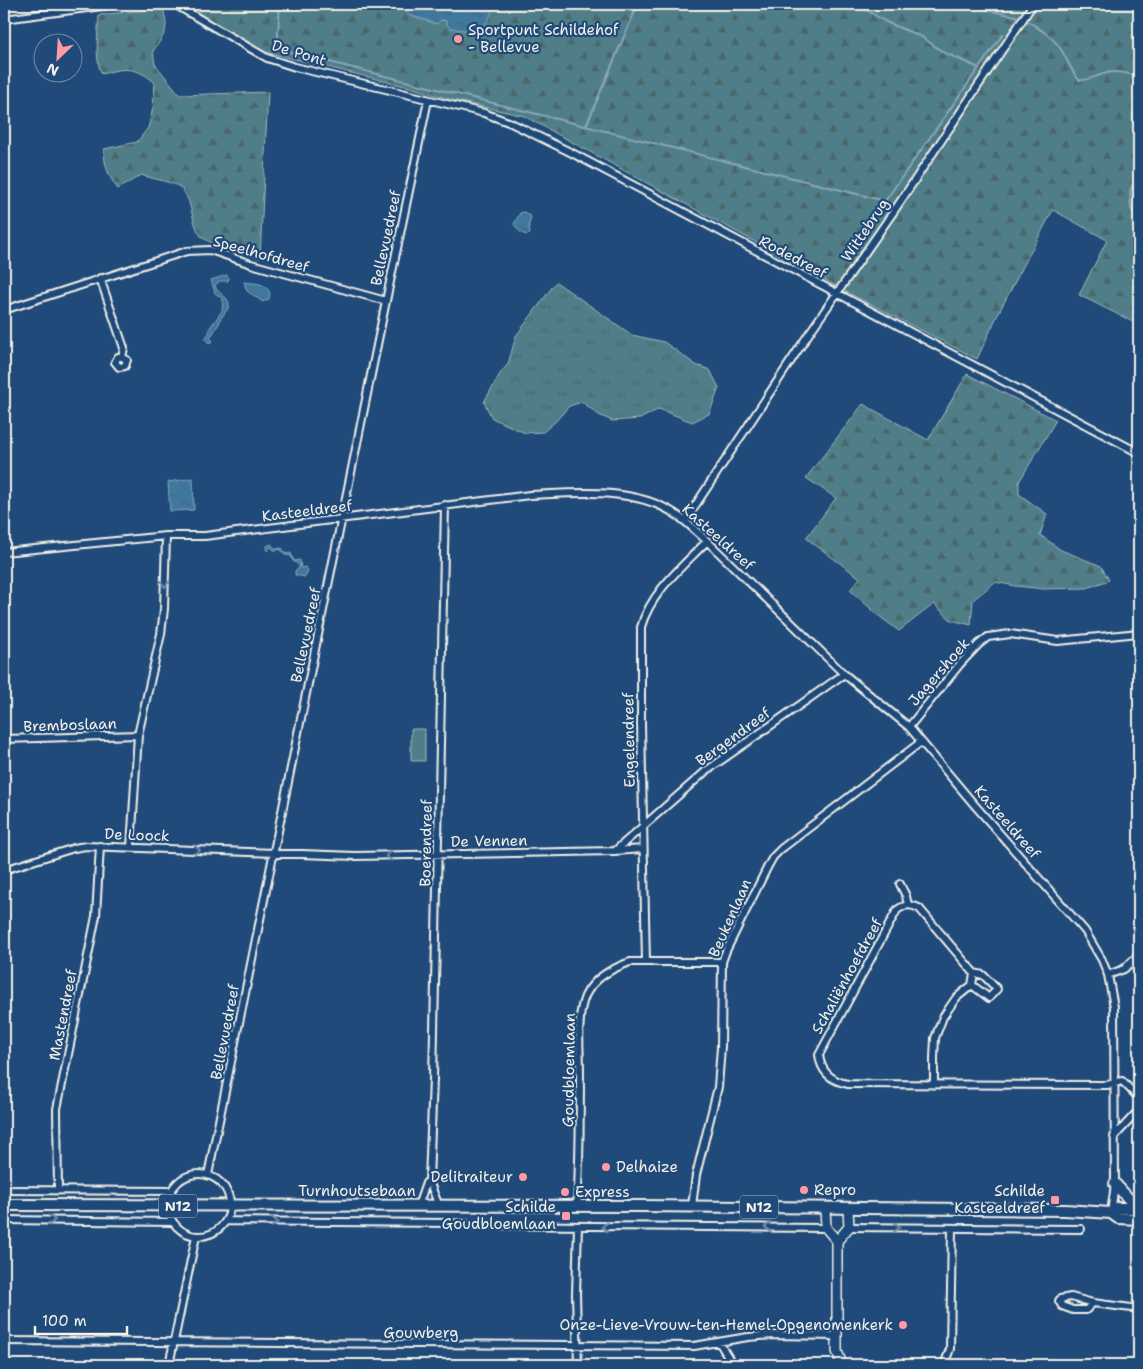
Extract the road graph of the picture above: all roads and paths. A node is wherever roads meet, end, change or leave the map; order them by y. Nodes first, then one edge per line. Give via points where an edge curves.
1 (117, 4) edge
2 (174, 4) edge
3 (1032, 4) edge
4 (4, 19) edge
5 (428, 100) junction
6 (100, 278) junction
7 (837, 294) junction
8 (386, 301) junction
9 (4, 310) edge
10 (122, 357) dead end
11 (1139, 454) edge
12 (445, 505) junction
13 (342, 519) junction
14 (686, 521) junction
15 (166, 536) junction
16 (706, 541) junction
17 (4, 552) edge
18 (1139, 633) edge
19 (844, 674) junction
20 (909, 727) junction
21 (138, 735) junction
22 (4, 739) edge
23 (921, 742) junction
24 (643, 828) junction
25 (100, 846) junction
26 (131, 847) junction
27 (644, 849) junction
28 (615, 851) junction
29 (273, 854) junction
30 (438, 854) junction
31 (4, 870) edge
32 (900, 884) dead end
33 (908, 904) junction
34 (1139, 955) edge
35 (646, 962) junction
36 (722, 962) junction
37 (1131, 962) junction
38 (1139, 971) edge
39 (974, 974) junction
40 (1108, 975) junction
41 (972, 985) junction
42 (1115, 1083) junction
43 (934, 1085) junction
44 (1139, 1098) edge
45 (1139, 1110) edge
46 (1114, 1137) junction
47 (208, 1175) junction
48 (429, 1181) junction
49 (1114, 1184) junction
50 (4, 1190) edge
51 (58, 1190) junction
52 (171, 1191) junction
53 (4, 1205) edge
54 (168, 1206) junction
55 (231, 1206) junction
56 (418, 1206) junction
57 (439, 1206) junction
58 (577, 1206) junction
59 (692, 1206) junction
60 (825, 1208) junction
61 (1138, 1208) edge
62 (848, 1209) junction
63 (1105, 1213) junction
64 (1139, 1219) edge
65 (4, 1220) edge
66 (226, 1221) junction
67 (173, 1222) junction
68 (578, 1226) junction
69 (848, 1227) junction
70 (826, 1228) junction
71 (952, 1228) junction
72 (1081, 1228) dead end
73 (196, 1236) junction
74 (837, 1241) junction
75 (1093, 1303) dead end
76 (1139, 1309) edge
77 (837, 1336) junction
78 (4, 1341) edge
79 (719, 1342) junction
80 (174, 1343) junction
81 (577, 1347) junction
82 (169, 1365) edge
83 (578, 1365) edge
84 (734, 1365) edge
85 (842, 1365) edge
86 (944, 1365) edge

1 - 4 street
2 - 5 street, De Pont via 267,58
3 - 7 street, Wittebrug
5 - 7 street, Rodedreef via 484,113 519,127
5 - 8 street, Bellevuedreef
6 - 8 street, Speelhofdreef via 187,251 210,250
6 - 9 street, Speelhofdreef
6 - 10 street via 124,348
7 - 11 street, Rodedreef
7 - 14 street, Wittebrug
8 - 13 street, Bellevuedreef
12 - 13 street, Kasteeldreef
12 - 14 street, Kasteeldreef via 530,495 620,494 659,505
12 - 30 street, Boerendreef
13 - 15 street, Kasteeldreef via 205,536
13 - 29 street, Bellevuedreef
14 - 16 street, Kasteeldreef
15 - 17 street, Kasteeldreef
15 -> 21 street via 161,634
16 - 19 street, Kasteeldreef
16 - 24 street, Engelendreef via 652,601 641,627
18 - 20 street, Jagershoek via 1058,641 1010,634 988,637 960,664
19 - 20 street, Kasteeldreef
19 - 24 street, Bergendreef via 706,771
20 - 23 street, Kasteeldreef
21 - 22 street, Bremboslaan
21 - 26 street
23 - 36 street, Beukenlaan via 773,857
23 - 40 street, Kasteeldreef via 1086,931
24 - 27 street, Engelendreef
24 - 28 street
25 - 26 street, De Loock
25 - 31 street, De Loock via 74,848
25 - 51 street, Mastendreef via 96,916 57,1109
26 -> 29 street, De Loock
27 - 28 street, De Vennen
27 - 35 street, Engelendreef
28 - 30 street, De Vennen
30 -> 29 street, De Vennen
29 - 47 street, Bellevuedreef
30 - 48 street, Boerendreef
32 - 33 street
33 - 39 street via 919,908
33 - 43 street, Schaliënhoefdreef via 897,910 825,1042 819,1055 820,1062 824,1072 837,1082
34 - 37 street
35 - 36 street, Goudbloemlaan
35 - 58 street, Goudbloemlaan via 630,962 598,978 582,1002
36 - 59 street, Beukenlaan via 718,1086 696,1175
37 - 38 street
37 - 40 street via 1124,969
39 - 41 street
39 - 41 street via 983,975 996,989 989,998
40 - 42 street, Kasteeldreef via 1114,1007
41 - 43 street via 956,998 943,1017 936,1038
42 - 43 street, Schaliënhoefdreef
42 - 44 street via 1122,1081
42 - 46 street, Kasteeldreef
45 - 46 street
46 - 49 street, Kasteeldreef
47 - 52 street via 185,1177
47 - 55 street via 216,1178 227,1190
48 - 56 street, Boerendreef
48 - 57 street, Boerendreef
49 - 61 main road
49 - 63 street, Kasteeldreef
50 - 51 street
51 - 52 street
52 - 54 street
53 - 54 main road, Turnhoutsebaan / N12
54 - 55 main road, Turnhoutsebaan / N12
54 - 67 street
55 - 56 main road, Turnhoutsebaan / N12
55 - 66 street
56 - 57 main road, Turnhoutsebaan / N12
57 - 58 main road, Turnhoutsebaan / N12
58 - 59 main road, Turnhoutsebaan / N12
59 - 60 main road, Turnhoutsebaan / N12
60 - 62 main road, Turnhoutsebaan / N12
60 - 70 street
61 - 63 main road, N12 via 1117,1208
62 - 63 main road, Turnhoutsebaan / N12
62 - 69 street
63 - 64 main road, N12 via 1118,1218
65 -> 67 street
66 -> 68 street, Turnhoutsebaan
66 - 73 street via 213,1233
67 - 73 street via 187,1234
70 -> 68 street, Turnhoutsebaan
68 - 81 street
69 -> 71 street
69 - 74 street
70 - 74 street
71 - 72 street
71 - 86 street via 950,1349
73 - 80 street
74 - 77 street
75 - 76 street
77 - 79 street, Gouwberg via 748,1337
77 - 85 street via 837,1352
78 - 80 street, Gouwberg
79 - 81 street, Gouwberg via 694,1346
79 - 84 street
80 - 81 street, Gouwberg
80 - 82 street
81 - 83 street

